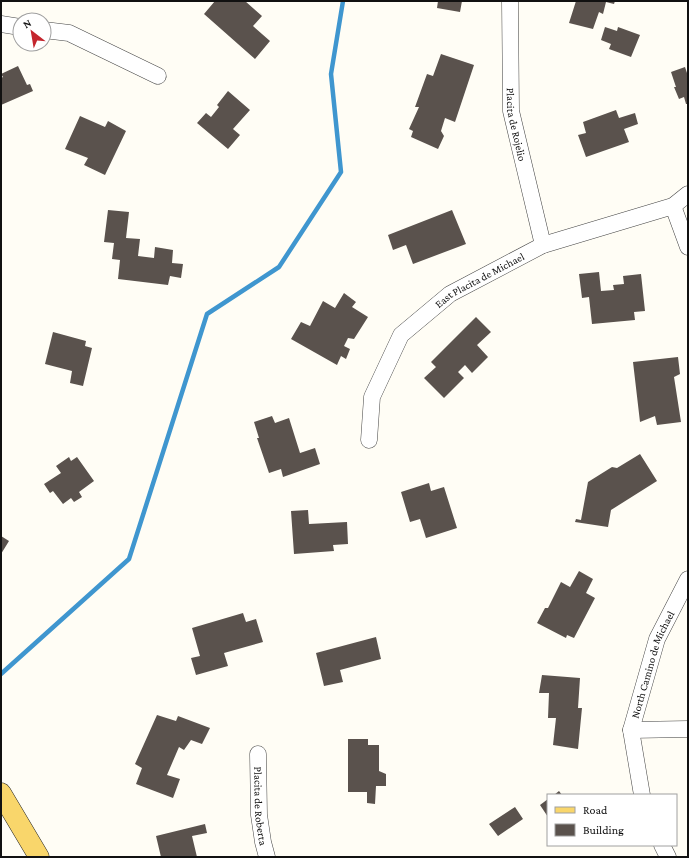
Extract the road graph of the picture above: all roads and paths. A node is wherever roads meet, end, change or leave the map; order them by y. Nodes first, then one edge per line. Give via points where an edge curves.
1 (510, 1) edge
2 (1, 24) edge
3 (12, 26) edge
4 (52, 31) edge
5 (158, 76) dead end
6 (688, 194) edge
7 (673, 206) junction
8 (543, 245) junction
9 (688, 247) edge
10 (369, 440) dead end
11 (688, 579) edge
12 (688, 729) edge
13 (631, 730) junction
14 (258, 754) dead end
15 (1, 793) edge
16 (642, 794) edge
17 (662, 846) edge
18 (39, 857) edge
19 (267, 857) edge
20 (668, 857) edge

1 - 8 street, Placita de Rojelio via 511,111
2 - 3 street
4 - 5 street via 69,33
6 - 7 street
7 - 8 street, East Placita de Michael
7 - 9 street
8 - 10 street, East Placita de Michael via 450,294 401,335 372,398
11 - 13 street, North Camino de Michael via 657,639
12 - 13 street, North Camino de Michael
13 - 16 street, North Camino de Michael
14 - 19 street, Placita de Roberta via 259,816
15 - 18 main road
17 - 20 street

